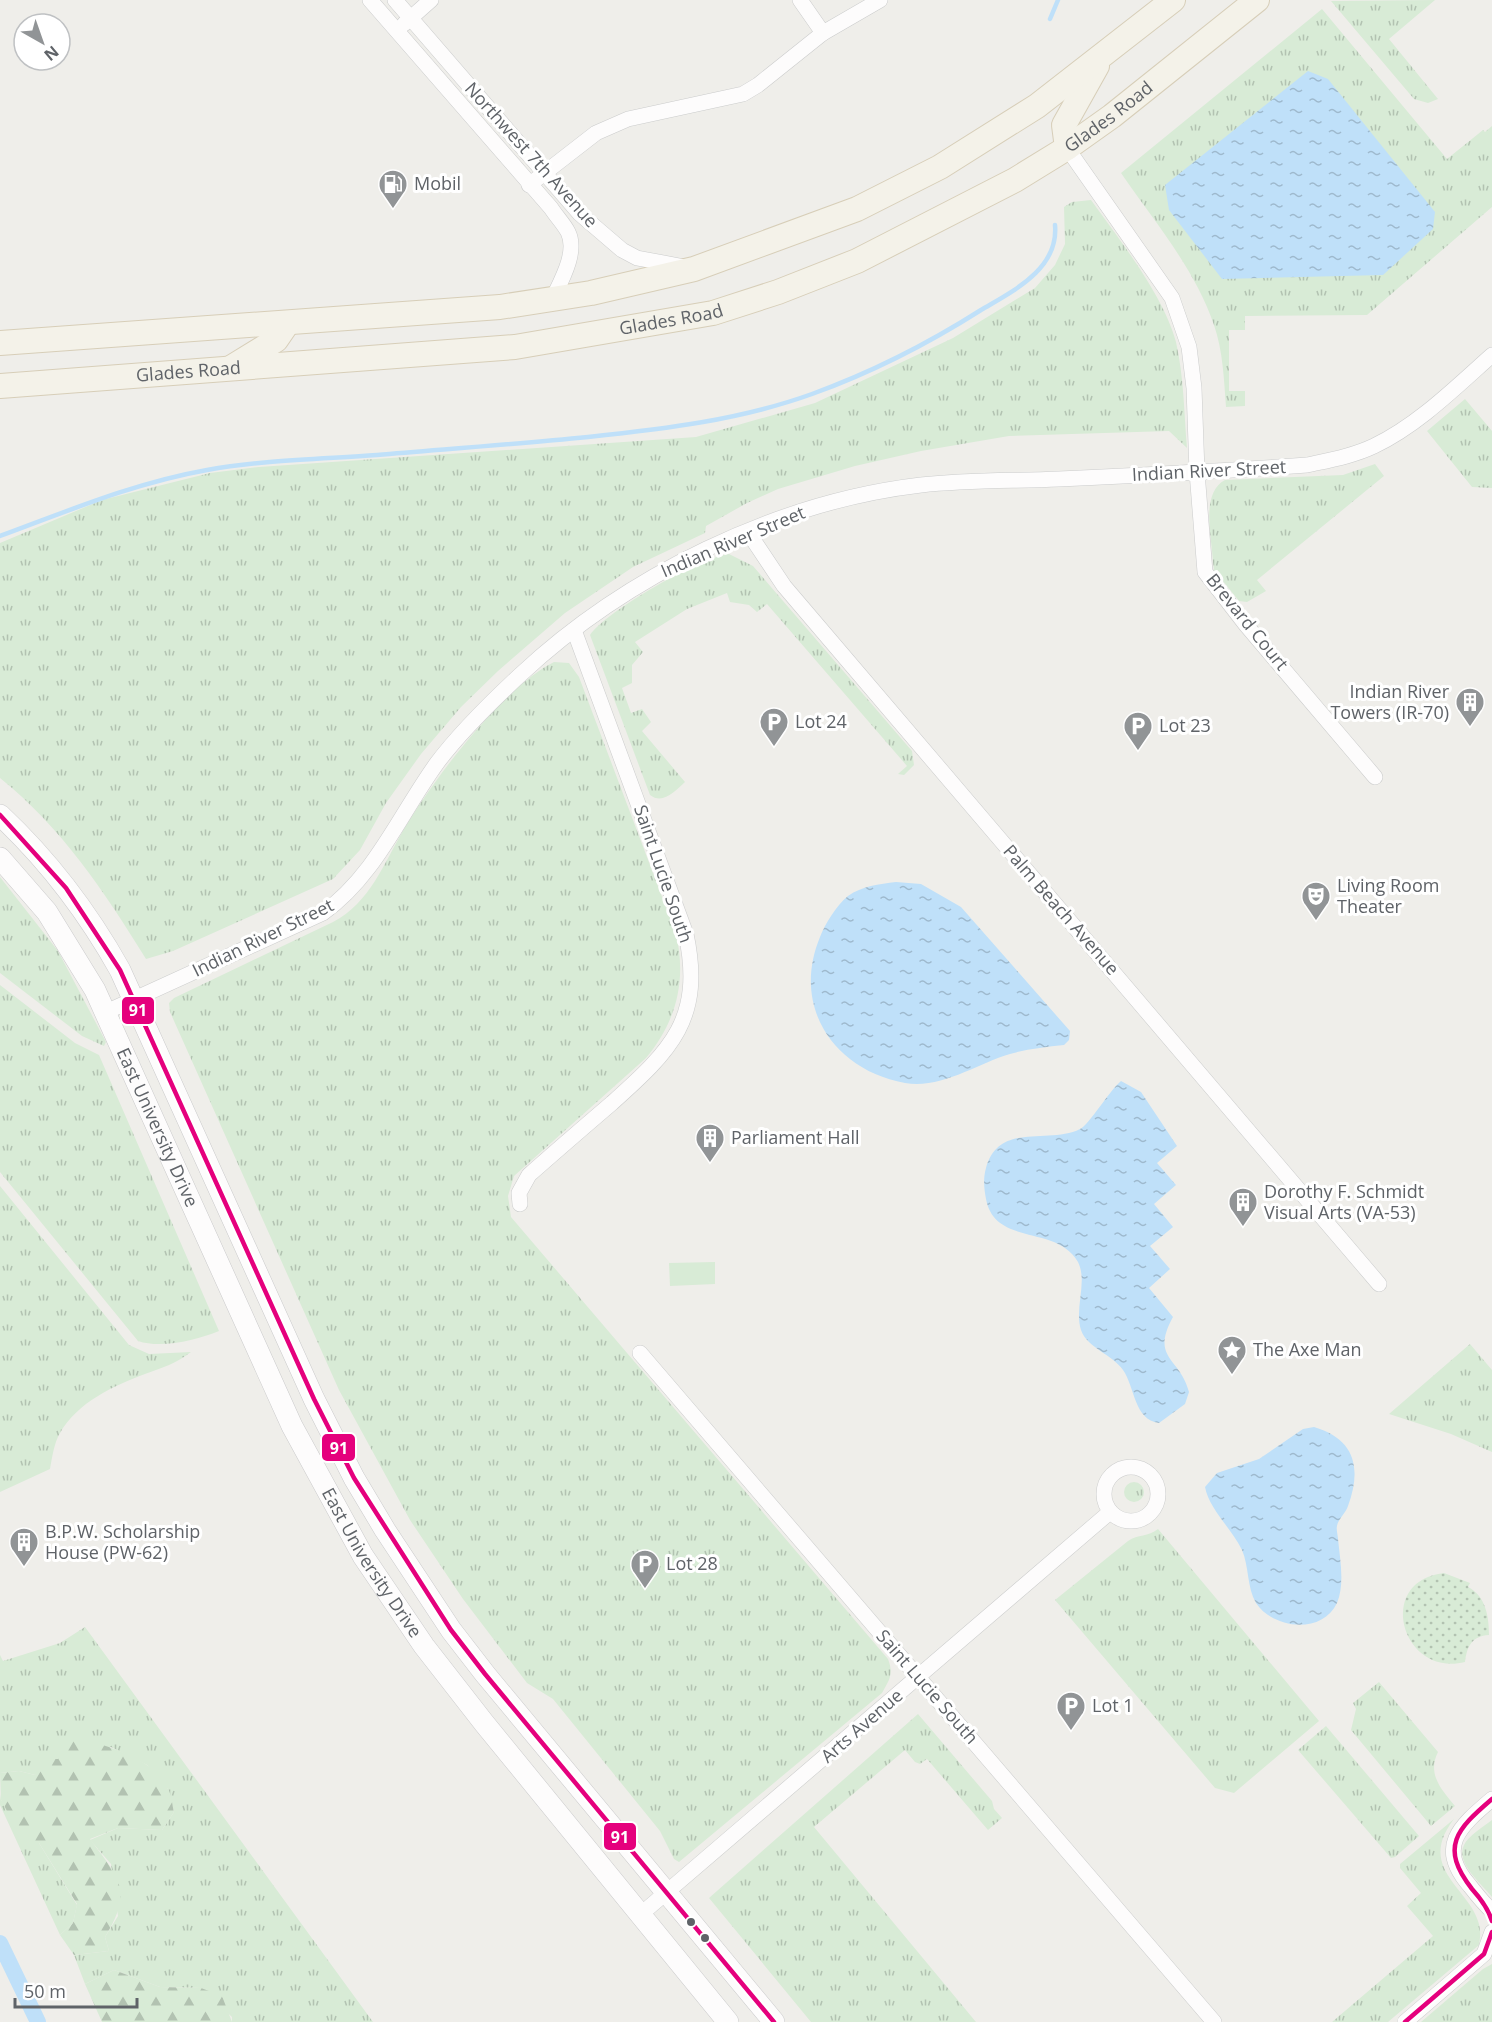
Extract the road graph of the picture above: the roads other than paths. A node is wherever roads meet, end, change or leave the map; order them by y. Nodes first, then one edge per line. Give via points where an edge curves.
1 (370, 0) edge
2 (395, 0) edge
3 (431, 0) edge
4 (800, 0) edge
5 (880, 0) edge
6 (1173, 0) edge
7 (1257, 0) edge
8 (410, 18) junction
9 (396, 30) junction
10 (823, 33) junction
11 (1104, 54) junction
12 (1067, 148) junction
13 (544, 173) junction
14 (530, 185) junction
15 (694, 269) junction
16 (552, 300) junction
17 (287, 324) junction
18 (0, 342) edge
19 (1492, 355) edge
20 (227, 370) junction
21 (0, 386) edge
22 (1197, 472) junction
23 (748, 532) junction
24 (574, 630) junction
25 (1375, 777) dead end
26 (0, 815) edge
27 (0, 858) edge
28 (134, 999) junction
29 (106, 1012) junction
30 (520, 1204) dead end
31 (1379, 1284) dead end
32 (640, 1353) dead end
33 (1110, 1512) dead end
34 (919, 1677) junction
35 (1492, 1799) edge
36 (667, 1892) junction
37 (1491, 1914) edge
38 (640, 1915) junction
39 (1492, 1932) edge
40 (1488, 1954) edge
41 (728, 2022) edge
42 (774, 2022) edge
43 (1214, 2022) edge
44 (1405, 2022) edge

1 - 9 street, Northwest 7th Avenue
2 - 8 street, Northwest 7th Avenue
3 - 8 street
4 - 10 street
5 - 10 street
6 - 11 main road
7 - 12 main road, Glades Road
8 - 9 street
8 - 13 street, Northwest 7th Avenue
9 - 14 street, Northwest 7th Avenue
10 - 13 street via 743,94 628,119 596,133
11 - 12 main road via 1064,124
11 - 15 main road via 1037,106 904,186 798,233
12 - 20 main road, Glades Road via 964,208 858,261 713,313 515,347
12 - 22 street, Brevard Court via 1172,298 1189,347
13 - 14 street
13 - 15 street, Northwest 7th Avenue via 580,214 622,250 637,258
14 - 16 street, Northwest 7th Avenue via 568,233 570,248 565,272
15 - 16 main road
16 - 17 main road
17 - 18 main road
17 - 20 main road via 276,340
19 - 22 street, Indian River Street via 1411,424 1362,451 1307,465
20 - 21 main road, Glades Road
22 - 23 street, Indian River Street via 919,486 810,509
22 - 25 street, Brevard Court via 1205,572
23 - 24 street, Indian River Street via 637,585
23 - 31 street, Palm Beach Avenue via 806,612
24 - 28 street, Indian River Street via 521,673 438,761 367,872 342,900 323,913
24 - 30 street, Saint Lucie South via 686,934 691,984 681,1028 664,1054 529,1176 519,1193
26 - 28 street, East University Drive via 68,888 94,924
27 - 29 street, East University Drive via 47,912
28 - 29 street, Indian River Street
28 - 36 street, East University Drive via 314,1399 385,1530 450,1630
29 - 38 street, East University Drive via 292,1426 357,1546 424,1646
32 - 34 street, Saint Lucie South
33 - 34 street, Arts Avenue
34 - 36 street, Arts Avenue
34 - 43 street, Saint Lucie South
35 - 37 street via 1466,1822 1452,1848 1458,1872
36 - 38 street, Arts Avenue
36 - 42 street, East University Drive
38 - 41 street, East University Drive
39 - 40 street
40 - 44 street

